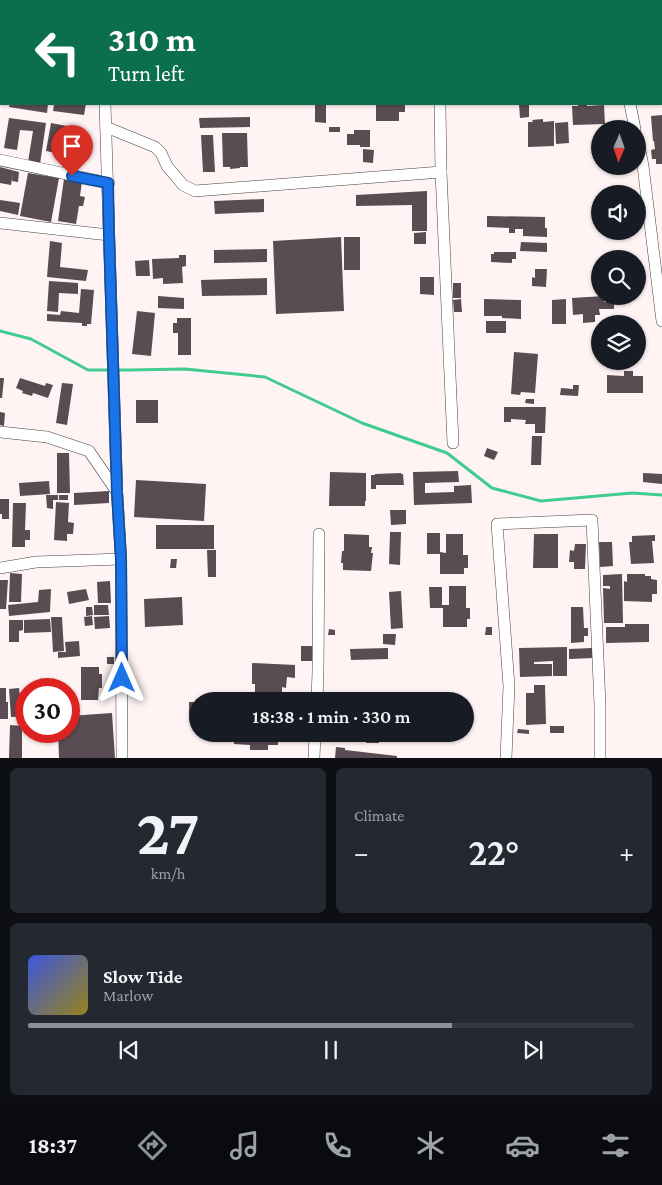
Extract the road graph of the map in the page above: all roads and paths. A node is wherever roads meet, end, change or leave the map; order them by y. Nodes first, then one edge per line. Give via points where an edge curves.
1 (105, 105) edge
2 (440, 105) edge
3 (630, 105) edge
4 (633, 120) edge
5 (106, 127) junction
6 (0, 160) edge
7 (442, 172) junction
8 (644, 175) edge
9 (108, 183) junction
10 (0, 223) edge
11 (109, 235) junction
12 (662, 321) edge
13 (0, 432) edge
14 (453, 443) dead end
15 (117, 492) junction
16 (319, 534) dead end
17 (121, 559) junction
18 (0, 568) edge
19 (317, 692) edge
20 (315, 742) edge
21 (122, 758) edge
22 (314, 758) edge
23 (506, 758) edge
24 (600, 758) edge

1 - 5 street
2 - 7 street
3 - 4 street
5 - 7 street via 155,147 183,186 195,192
5 - 9 street
6 - 9 street
7 - 14 street
8 - 12 street
9 - 11 street
10 - 11 street
11 - 15 street
13 - 15 street via 48,436 88,451
15 - 17 street
16 - 19 street
17 - 18 street via 36,562
17 - 21 street
20 - 22 street
23 - 24 street via 509,686 497,524 592,520

